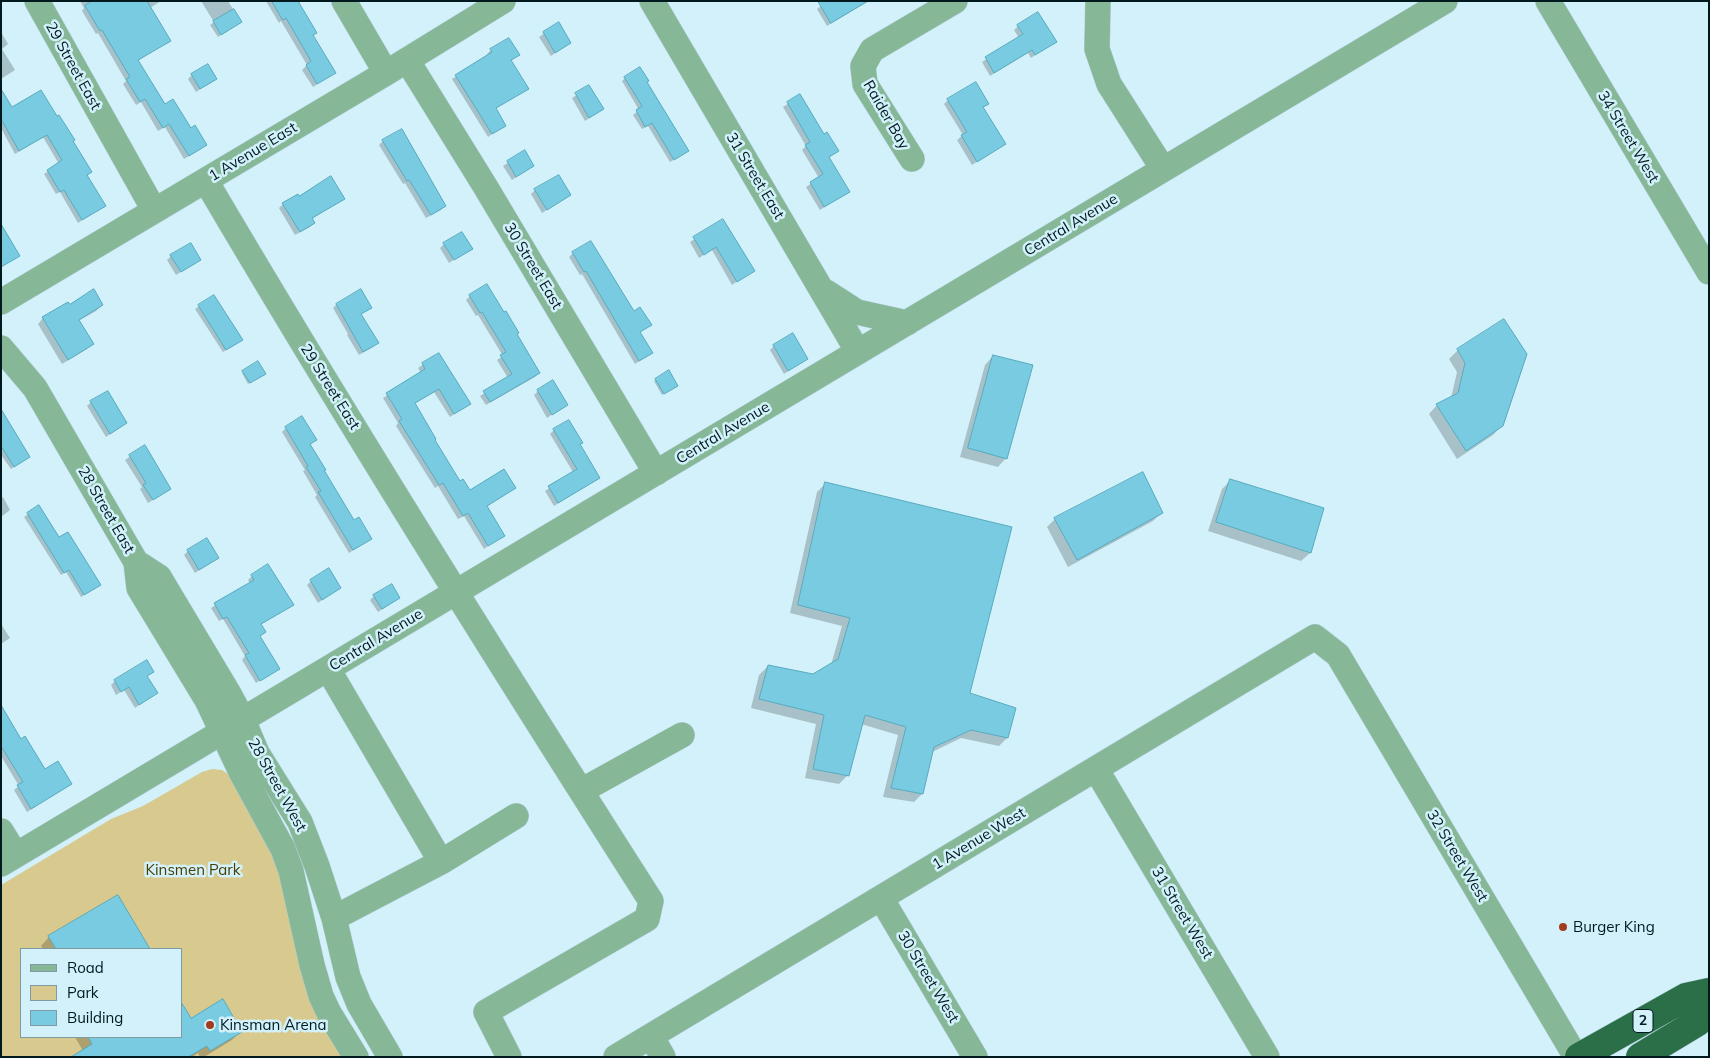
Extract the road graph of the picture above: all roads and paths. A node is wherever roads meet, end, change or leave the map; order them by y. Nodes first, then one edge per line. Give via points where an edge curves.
1 (37, 1) edge
2 (344, 1) edge
3 (503, 1) edge
4 (652, 1) edge
5 (955, 1) edge
6 (1098, 1) edge
7 (1445, 1) edge
8 (1548, 1) edge
9 (407, 60) junction
10 (386, 73) junction
11 (912, 159) dead end
12 (1163, 170) junction
13 (206, 181) junction
14 (154, 210) junction
15 (1709, 272) edge
16 (821, 289) junction
17 (1, 302) edge
18 (907, 323) junction
19 (1, 348) edge
20 (858, 352) junction
21 (656, 473) junction
22 (136, 562) junction
23 (456, 592) junction
24 (1338, 655) joint
25 (328, 669) junction
26 (243, 720) junction
27 (222, 732) junction
28 (682, 735) dead end
29 (1096, 769) junction
30 (581, 791) junction
31 (516, 816) dead end
32 (1, 830) edge
33 (9, 859) edge
34 (441, 862) junction
35 (881, 898) junction
36 (334, 918) junction
37 (1709, 992) edge
38 (1709, 1009) edge
39 (657, 1047) edge
40 (356, 1057) edge
41 (390, 1057) edge
42 (509, 1057) edge
43 (616, 1057) edge
44 (976, 1057) edge
45 (1267, 1057) edge
46 (1577, 1057) edge
47 (1640, 1057) edge

1 - 14 street, 29 Street East
2 - 10 street
3 - 9 street, 1 Avenue East
4 - 16 street, 31 Street East
5 - 11 street, Raider Bay via 872,50 863,66 865,84
6 - 12 street via 1098,49 1109,84
7 - 12 street, Central Avenue
8 - 15 street, 34 Street West
9 - 10 street, 1 Avenue East
9 - 21 street, 30 Street East
10 - 13 street, 1 Avenue East
12 - 18 street, Central Avenue
13 - 14 street, 1 Avenue East
13 - 23 street, 29 Street East via 282,311
14 - 17 street, 1 Avenue East
16 - 18 street via 857,312
16 - 20 street, 31 Street East
18 - 20 street, Central Avenue
19 - 22 street, 28 Street East via 35,388
20 - 21 street, Central Avenue
21 - 23 street, Central Avenue
22 - 26 street, 28 Street West via 159,577
22 - 27 street, 28 Street East via 139,588 207,700
23 - 25 street, Central Avenue
23 - 30 street, 29 Street East
24 - 29 street, 1 Avenue West via 1315,637
24 - 46 street, 32 Street West
25 - 26 street, Central Avenue
25 - 34 street
26 - 27 street, Central Avenue
26 - 36 street, 28 Street West via 257,753 300,822
27 - 33 street, Central Avenue
27 - 40 street, 28 Street West via 284,848 321,996
28 - 30 street
29 - 35 street, 1 Avenue West
29 - 45 street, 31 Street West
30 - 42 street, 29 Street East via 651,901 647,918 486,1012
31 - 34 street
32 - 33 street
34 - 36 street
35 - 39 street, 1 Avenue West
35 - 44 street, 30 Street West
36 - 41 street, 28 Street West via 348,978 358,1004
37 - 46 highway, 2 via 1686,997
38 - 47 highway, 2 via 1698,1022
39 - 43 street, 1 Avenue West

